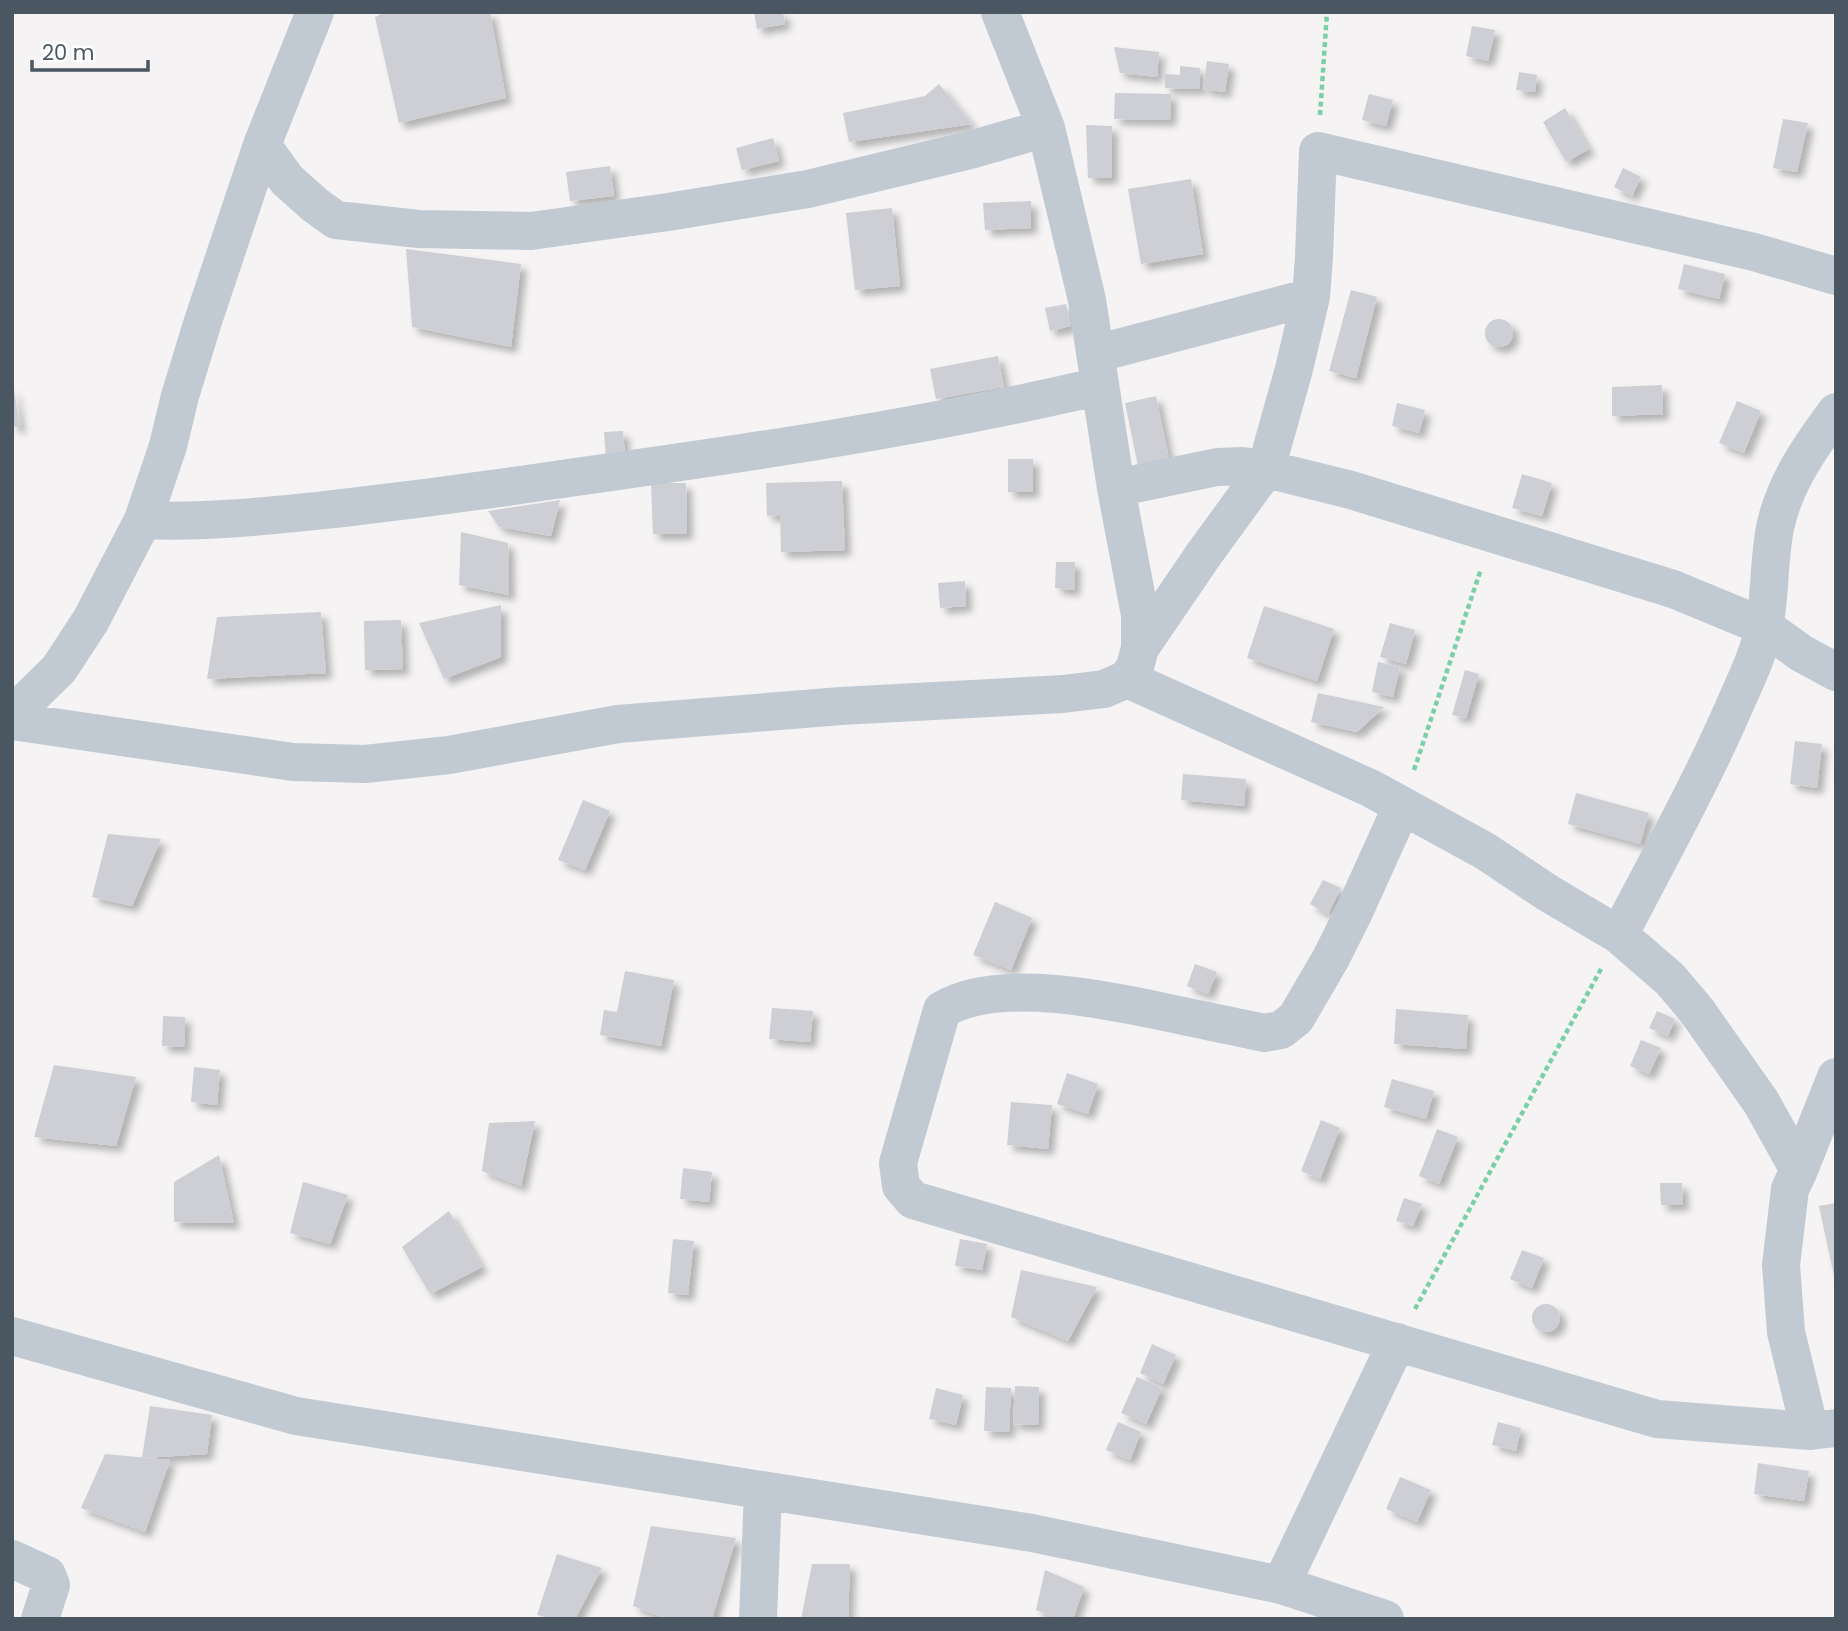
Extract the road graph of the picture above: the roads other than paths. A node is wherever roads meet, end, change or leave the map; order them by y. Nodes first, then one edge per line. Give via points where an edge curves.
1 (1000, 12) edge
2 (308, 13) edge
3 (1046, 128) junction
4 (262, 145) junction
5 (1836, 276) edge
6 (1311, 297) junction
7 (1097, 370) junction
8 (1836, 412) edge
9 (1266, 469) junction
10 (1116, 488) junction
11 (143, 520) junction
12 (1765, 627) junction
13 (1133, 663) junction
14 (1836, 671) edge
15 (12, 715) edge
16 (12, 721) edge
17 (1402, 806) junction
18 (1619, 935) junction
19 (1836, 1077) edge
20 (1799, 1170) junction
21 (12, 1336) edge
22 (1397, 1342) junction
23 (1823, 1429) edge
24 (763, 1491) junction
25 (12, 1559) edge
26 (1282, 1585) junction
27 (40, 1619) edge
28 (758, 1619) edge
29 (1385, 1619) edge

1 - 3 street
2 - 4 street
3 - 4 street via 808,189 531,231 419,229 336,220 288,180
3 - 7 street via 1087,300
4 - 11 street
5 - 6 street via 1754,252 1318,151
6 - 7 street
6 - 9 street
7 - 10 street
7 - 11 street via 1027,403 838,438 300,513 187,522
8 - 12 street via 1805,453 1780,511
9 - 10 street via 1217,467
9 - 12 street via 1351,490 1673,589
9 - 13 street
10 - 13 street via 1140,615
11 - 15 street via 91,620 59,669
12 - 14 street
12 - 18 street via 1715,751
13 - 16 street via 1115,685 1104,689 618,724 449,755 365,764 293,762
13 - 17 street
17 - 18 street via 1485,851
17 - 22 street via 1331,958 1296,1018 1282,1030 1264,1033 1093,997 1027,993 954,1002 942,1010 898,1163 901,1186 914,1200
18 - 20 street via 1670,979 1697,1011 1761,1102
19 - 20 street
20 - 23 street via 1790,1189 1781,1265 1786,1332
21 - 24 street via 296,1416
22 - 23 street via 1657,1419
22 - 26 street
24 - 26 street via 1032,1533
24 - 28 street
25 - 27 street via 47,1575 51,1586
26 - 29 street

